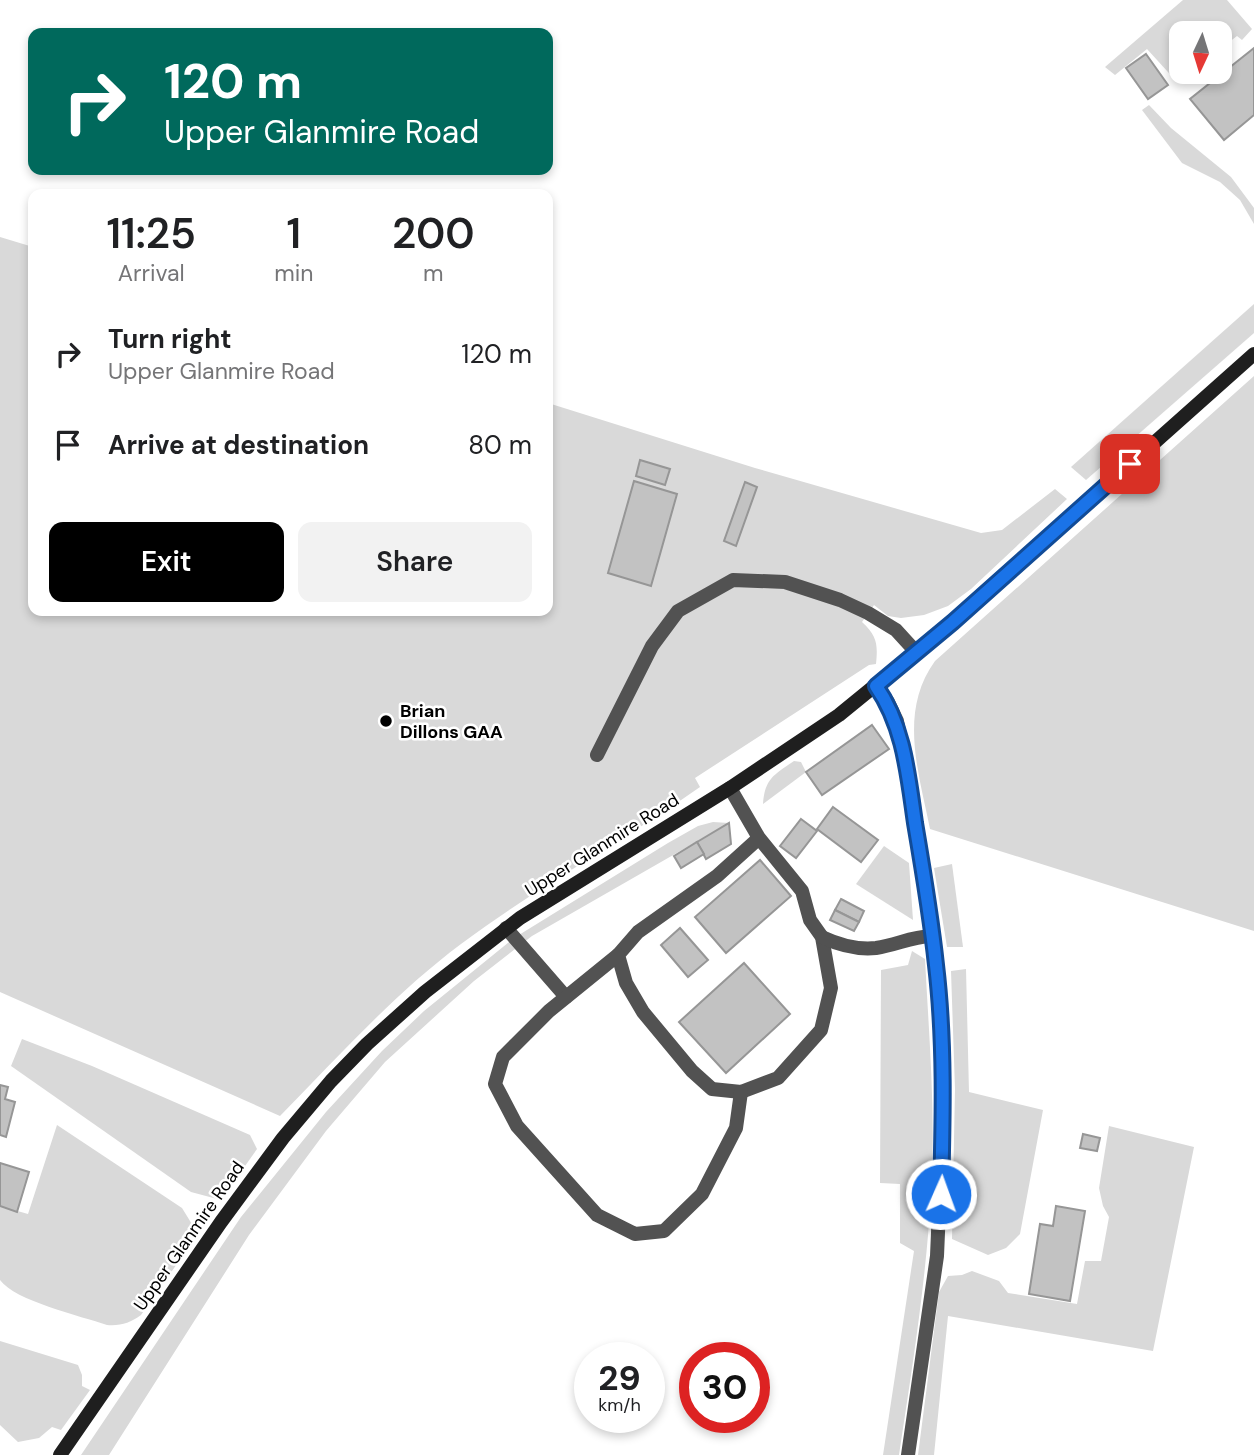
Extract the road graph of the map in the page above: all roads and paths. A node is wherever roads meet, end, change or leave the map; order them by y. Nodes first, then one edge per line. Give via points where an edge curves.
1 (1254, 354) edge
2 (917, 653) junction
3 (876, 686) junction
4 (597, 755) dead end
5 (730, 788) junction
6 (759, 838) junction
7 (506, 928) junction
8 (931, 936) junction
9 (822, 937) junction
10 (618, 955) junction
11 (566, 998) junction
12 (741, 1092) junction
13 (60, 1455) edge
14 (908, 1455) edge

1 - 2 main road, Upper Glanmire Road
2 - 3 main road, Upper Glanmire Road
2 - 4 street via 896,631 840,600 785,582 733,580 678,611 652,646
3 - 5 main road, Upper Glanmire Road
3 - 8 street via 897,721
5 - 6 street
5 - 7 main road, Upper Glanmire Road
6 - 9 street via 802,891 810,920
6 - 10 street via 717,876 638,932
7 - 11 street
7 - 13 main road, Upper Glanmire Road via 367,1044 304,1112
8 - 9 street via 875,948 841,946
8 - 14 street via 941,1027 940,1220
9 - 12 street via 831,988 821,1030 778,1077
10 - 11 street
10 - 12 street via 626,983 643,1012 692,1070 712,1089
11 - 12 street via 503,1057 495,1084 517,1126 597,1215 635,1234 664,1231 702,1194 736,1128

